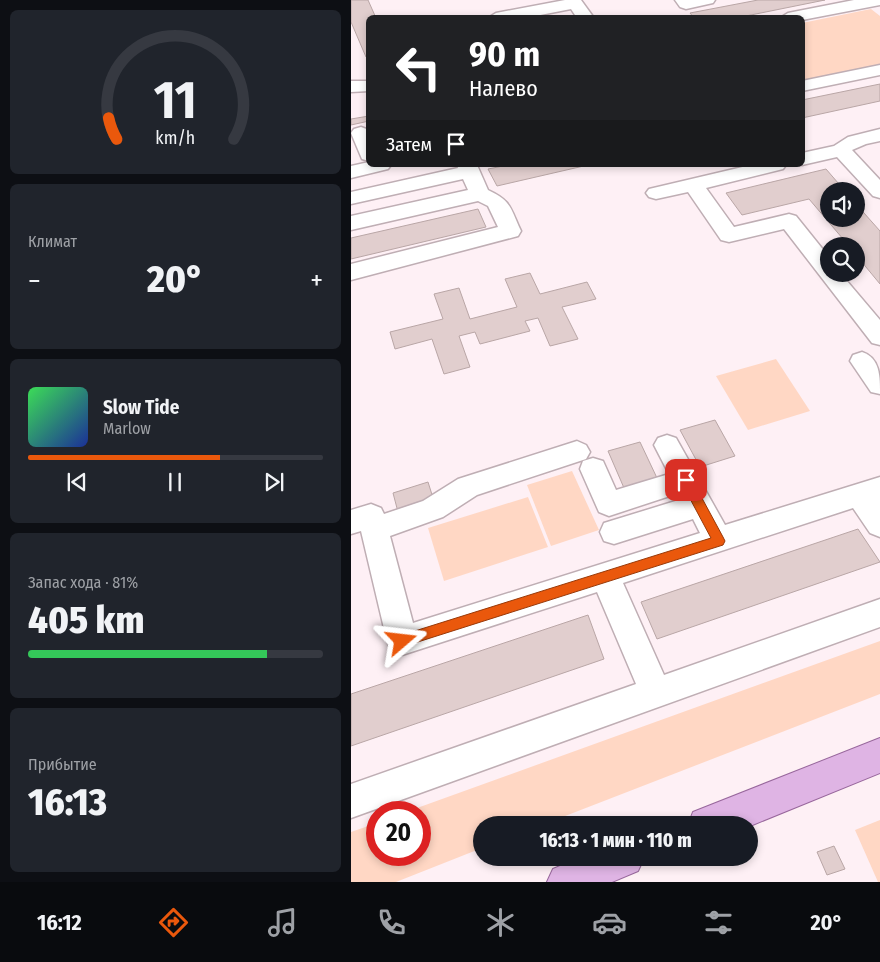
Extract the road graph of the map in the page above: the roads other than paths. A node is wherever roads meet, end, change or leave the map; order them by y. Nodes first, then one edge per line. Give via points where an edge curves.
1 (683, 0) edge
2 (707, 0) edge
3 (879, 0) edge
4 (512, 15) edge
5 (584, 15) edge
6 (803, 15) edge
7 (880, 70) edge
8 (805, 85) edge
9 (351, 86) edge
10 (366, 86) edge
11 (361, 133) dead end
12 (880, 135) edge
13 (366, 145) edge
14 (841, 150) junction
15 (805, 158) edge
16 (366, 166) edge
17 (375, 167) edge
18 (768, 167) edge
19 (468, 169) edge
20 (351, 172) edge
21 (693, 185) junction
22 (381, 191) junction
23 (880, 192) edge
24 (656, 193) dead end
25 (480, 194) junction
26 (351, 198) edge
27 (351, 223) edge
28 (820, 262) edge
29 (351, 272) edge
30 (836, 282) edge
31 (880, 338) edge
32 (862, 361) dead end
33 (880, 385) edge
34 (667, 445) dead end
35 (686, 480) junction
36 (870, 491) edge
37 (700, 506) junction
38 (363, 525) edge
39 (880, 525) edge
40 (614, 532) dead end
41 (719, 541) junction
42 (606, 578) junction
43 (880, 613) edge
44 (655, 692) junction
45 (880, 755) edge
46 (351, 801) edge
47 (728, 816) edge
48 (605, 866) edge
49 (566, 882) edge

1 - 2 lane via 687,4
3 - 6 lane
4 - 5 lane via 575,3
7 - 8 lane
9 - 10 lane
11 - 13 lane
12 - 14 lane via 856,140
14 - 15 lane
14 - 23 lane
16 - 20 lane
17 - 22 lane
18 - 21 lane
19 - 22 lane
19 - 25 lane
21 - 24 lane
21 - 28 lane via 729,235 789,222
22 - 26 lane
25 - 27 lane
25 - 29 lane via 497,202 510,231
30 - 31 lane
32 - 33 lane
34 - 35 lane
35 - 37 lane
35 - 38 lane via 609,504 585,461 467,486 433,509
36 - 39 lane
36 - 41 lane
37 - 40 lane
37 - 41 lane
38 - 42 lane via 402,641
41 - 42 lane
42 - 44 lane
43 - 44 lane
44 - 46 lane
45 - 47 main road
48 - 49 main road

